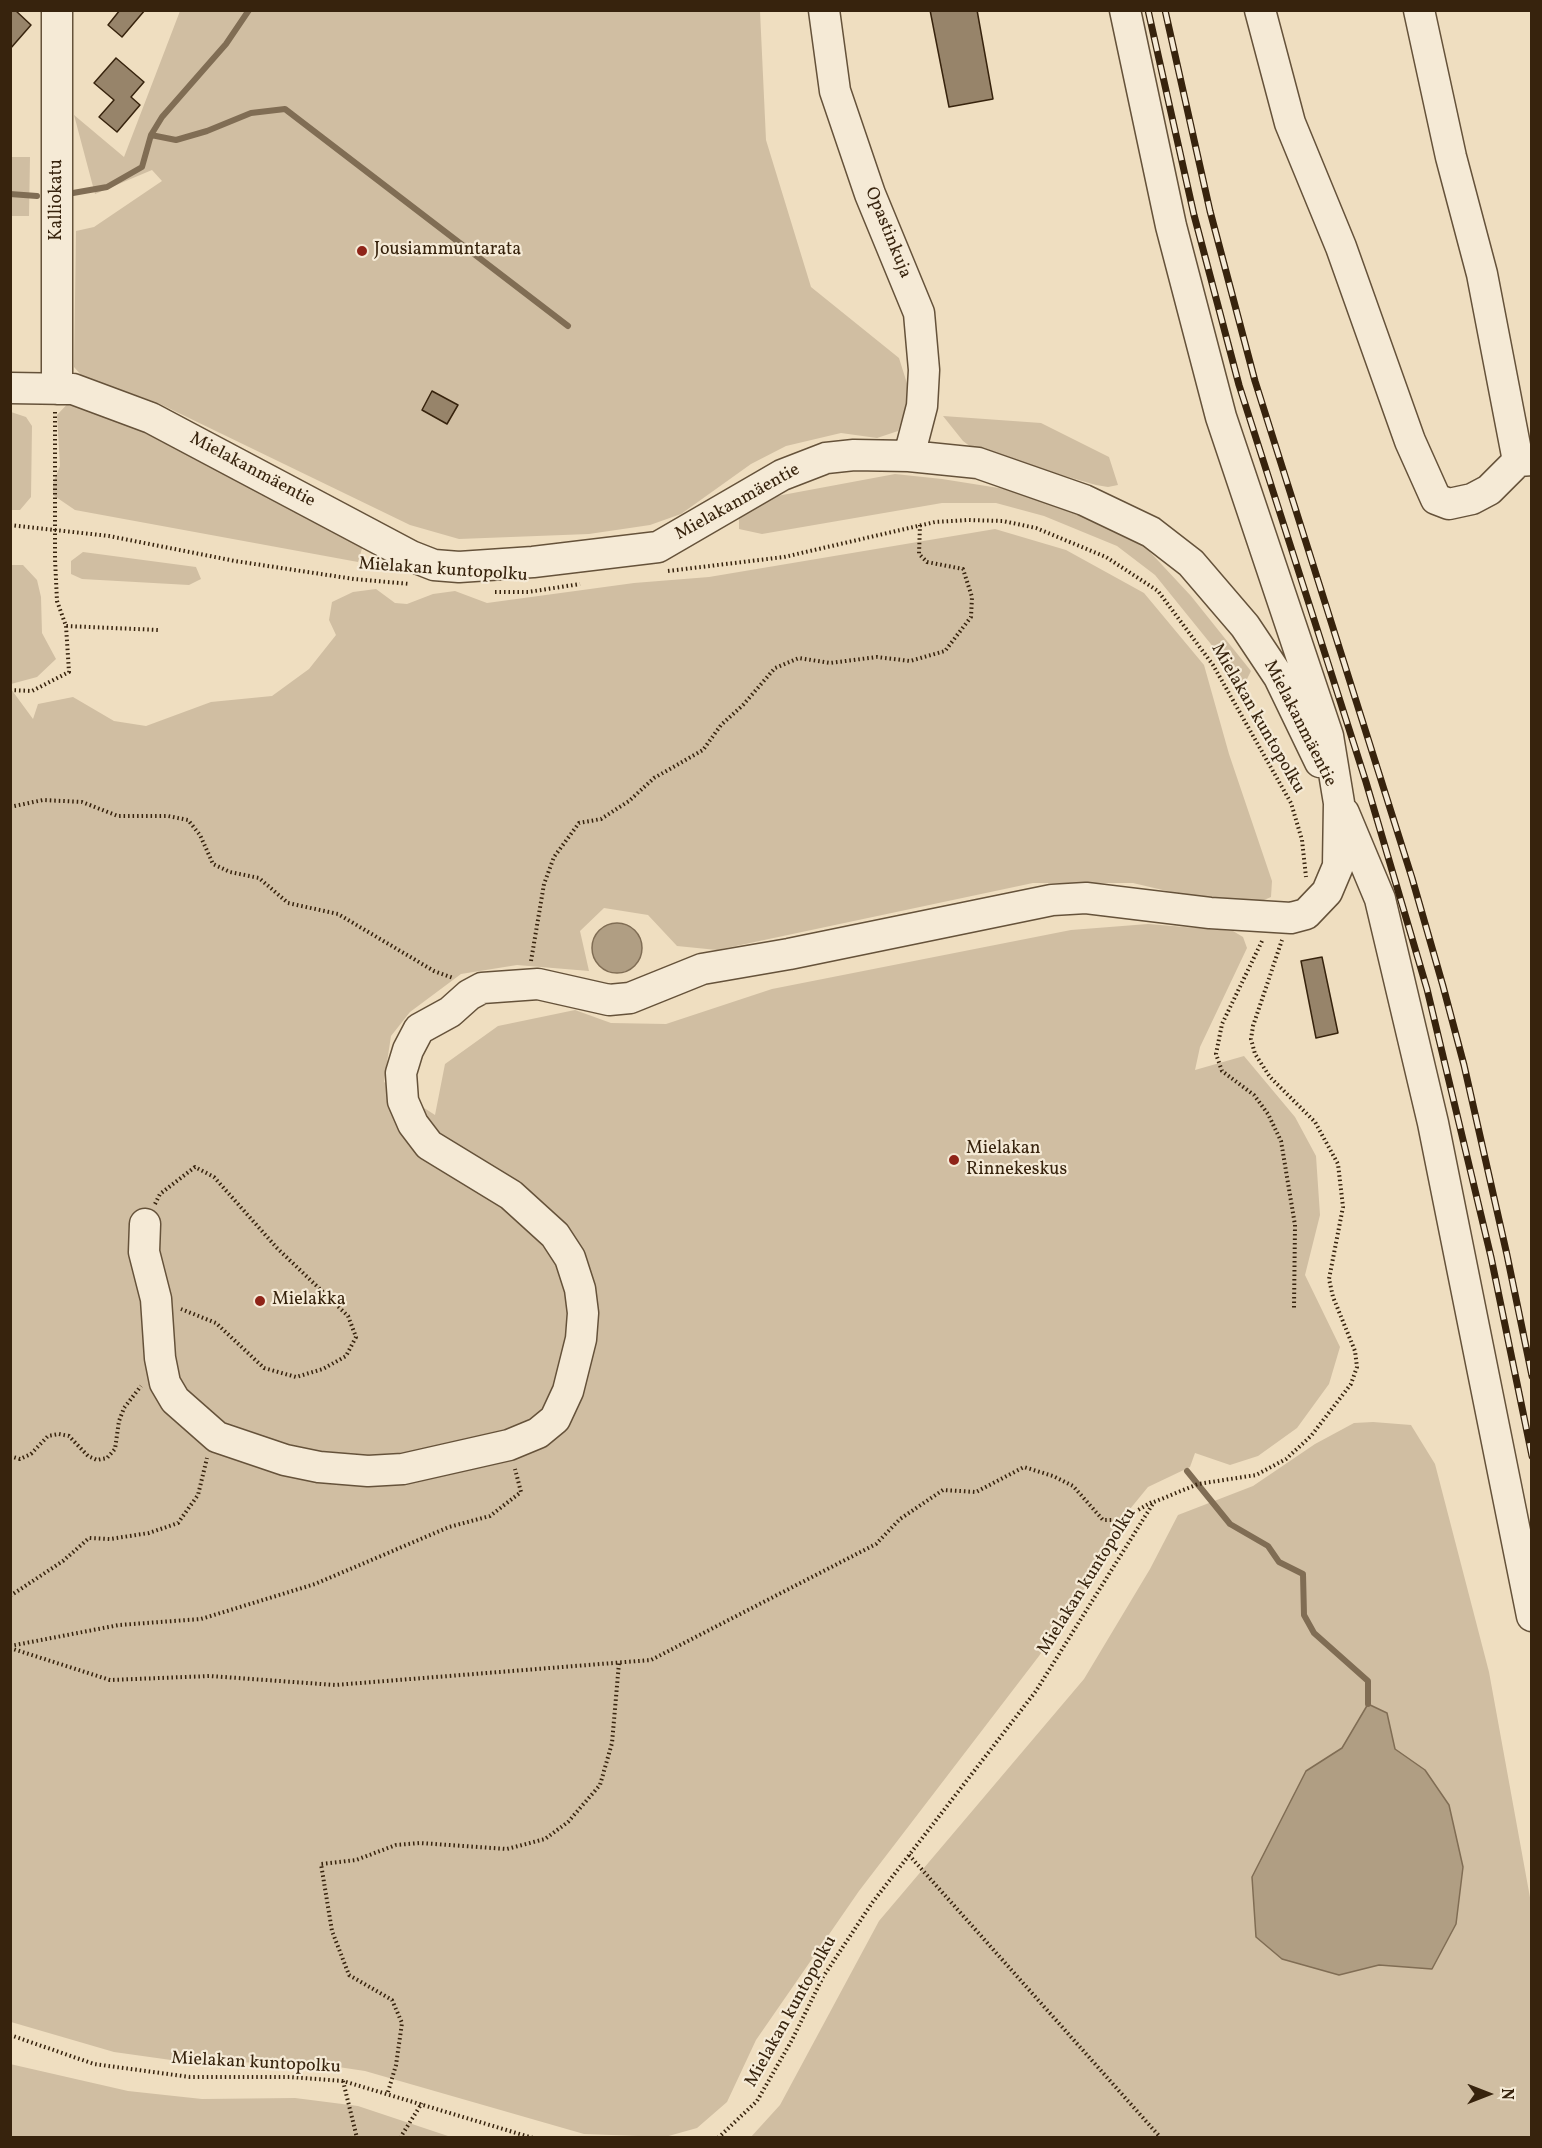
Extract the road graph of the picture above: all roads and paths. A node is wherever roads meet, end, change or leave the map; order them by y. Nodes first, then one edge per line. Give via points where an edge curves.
1 (57, 10) edge
2 (824, 10) edge
3 (1125, 10) edge
4 (1260, 10) edge
5 (1419, 10) edge
6 (10, 388) edge
7 (57, 389) junction
8 (909, 456) junction
9 (1525, 460) edge
10 (10, 525) edge
11 (920, 525) junction
12 (57, 530) junction
13 (656, 573) dead end
14 (590, 582) dead end
15 (413, 584) dead end
16 (485, 591) dead end
17 (66, 626) junction
18 (159, 630) dead end
19 (10, 690) edge
20 (1339, 802) junction
21 (10, 807) edge
22 (1281, 918) junction
23 (528, 985) junction
24 (482, 988) junction
25 (145, 1224) joint
26 (156, 1299) junction
27 (1294, 1309) dead end
28 (160, 1358) junction
29 (193, 1418) junction
30 (509, 1445) junction
31 (10, 1456) edge
32 (1154, 1502) junction
33 (10, 1596) edge
34 (1532, 1616) edge
35 (10, 1647) edge
36 (619, 1663) junction
37 (909, 1855) junction
38 (10, 2035) edge
39 (343, 2081) junction
40 (388, 2092) junction
41 (422, 2103) junction
42 (357, 2138) edge
43 (400, 2138) edge
44 (533, 2138) edge
45 (718, 2138) edge
46 (1161, 2138) edge

1 - 7 street, Kalliokatu
2 - 8 street, Opastinkuja via 835,91 870,194 919,313 924,370 922,406
3 - 20 street via 1171,226 1221,417 1328,736
4 - 9 street via 1290,123 1341,247 1410,441 1436,499 1449,504 1472,499
5 - 9 street
6 - 7 street, Mielakanmäentie
7 - 8 street, Mielakanmäentie via 72,389 152,418 411,556 434,565 459,567 614,555 658,547 782,475 826,458
7 - 12 path
8 - 20 street, Mielakanmäentie via 978,463 1084,500 1151,532 1183,557 1231,608 1279,677
10 - 12 path, Mielakan kuntopolku
11 - 13 path, Mielakan kuntopolku via 784,556
11 - 22 path, Mielakan kuntopolku via 968,520 1003,521 1036,528 1107,556 1158,591 1213,664 1291,802 1302,840 1306,877
11 - 23 path via 919,554 927,562 963,569 972,597 971,617 953,643 945,651 910,661 878,657 830,663 799,658 775,668 703,750 654,778 601,819 579,823 554,857 544,884
12 - 15 path, Mielakan kuntopolku via 110,536 267,566
12 - 17 path via 57,601
14 - 16 path, Mielakan kuntopolku via 528,592
17 - 18 path
17 - 19 path via 69,672 32,691
20 - 22 street via 1338,866 1327,892 1306,914
20 - 34 street via 1380,899 1433,1123
21 - 24 path via 44,800 82,802 118,816 188,820 200,835 213,864 259,878 288,903 338,914 435,971
22 - 23 street via 1086,898 1052,900 702,969 630,998 609,1000
22 - 27 path via 1222,1024 1215,1054 1222,1071 1254,1095 1269,1114 1281,1141 1295,1225
22 - 32 path, Mielakan kuntopolku via 1251,1039 1255,1054 1270,1077 1315,1122 1338,1164 1343,1207 1329,1279 1357,1367 1350,1384 1311,1436 1286,1459 1256,1475 1198,1484
23 - 24 street
24 - 30 street via 419,1029 401,1073 403,1101 413,1124 429,1145 511,1195 555,1235 570,1258 580,1289 581,1339 568,1391 555,1419 538,1433
25 - 26 street via 144,1252
25 - 26 path via 160,1194 195,1167 214,1177 277,1248 348,1316 356,1337 346,1356 323,1369 296,1377 264,1368 216,1323
26 - 28 street
28 - 29 street via 165,1383
28 - 31 path via 149,1368 124,1408 115,1449 107,1458 97,1460 88,1456 69,1436 58,1434 48,1436 20,1460
29 - 30 street via 218,1437 285,1460 368,1472 403,1469
29 - 33 path via 208,1459 198,1495 178,1523 149,1533 89,1538 63,1561
30 - 35 path via 521,1492 490,1516 449,1527 315,1584 201,1619 119,1625
32 - 36 path via 1121,1520 1103,1520 1073,1486 1024,1467 976,1492 943,1490 900,1519 876,1544 651,1660
32 - 37 path, Mielakan kuntopolku via 1036,1691
35 - 36 path via 110,1680 210,1676 335,1685
36 - 40 path via 612,1743 600,1785 568,1822 545,1839 507,1849 396,1845 356,1860 321,1864 332,1931 349,1975 392,2000 402,2023
37 - 45 path, Mielakan kuntopolku via 823,1977 757,2101
37 - 46 path
38 - 39 path, Mielakan kuntopolku via 94,2064 190,2077
39 - 40 path, Mielakan kuntopolku
39 - 42 path
40 - 41 path, Mielakan kuntopolku
41 - 43 path
41 - 44 path, Mielakan kuntopolku

